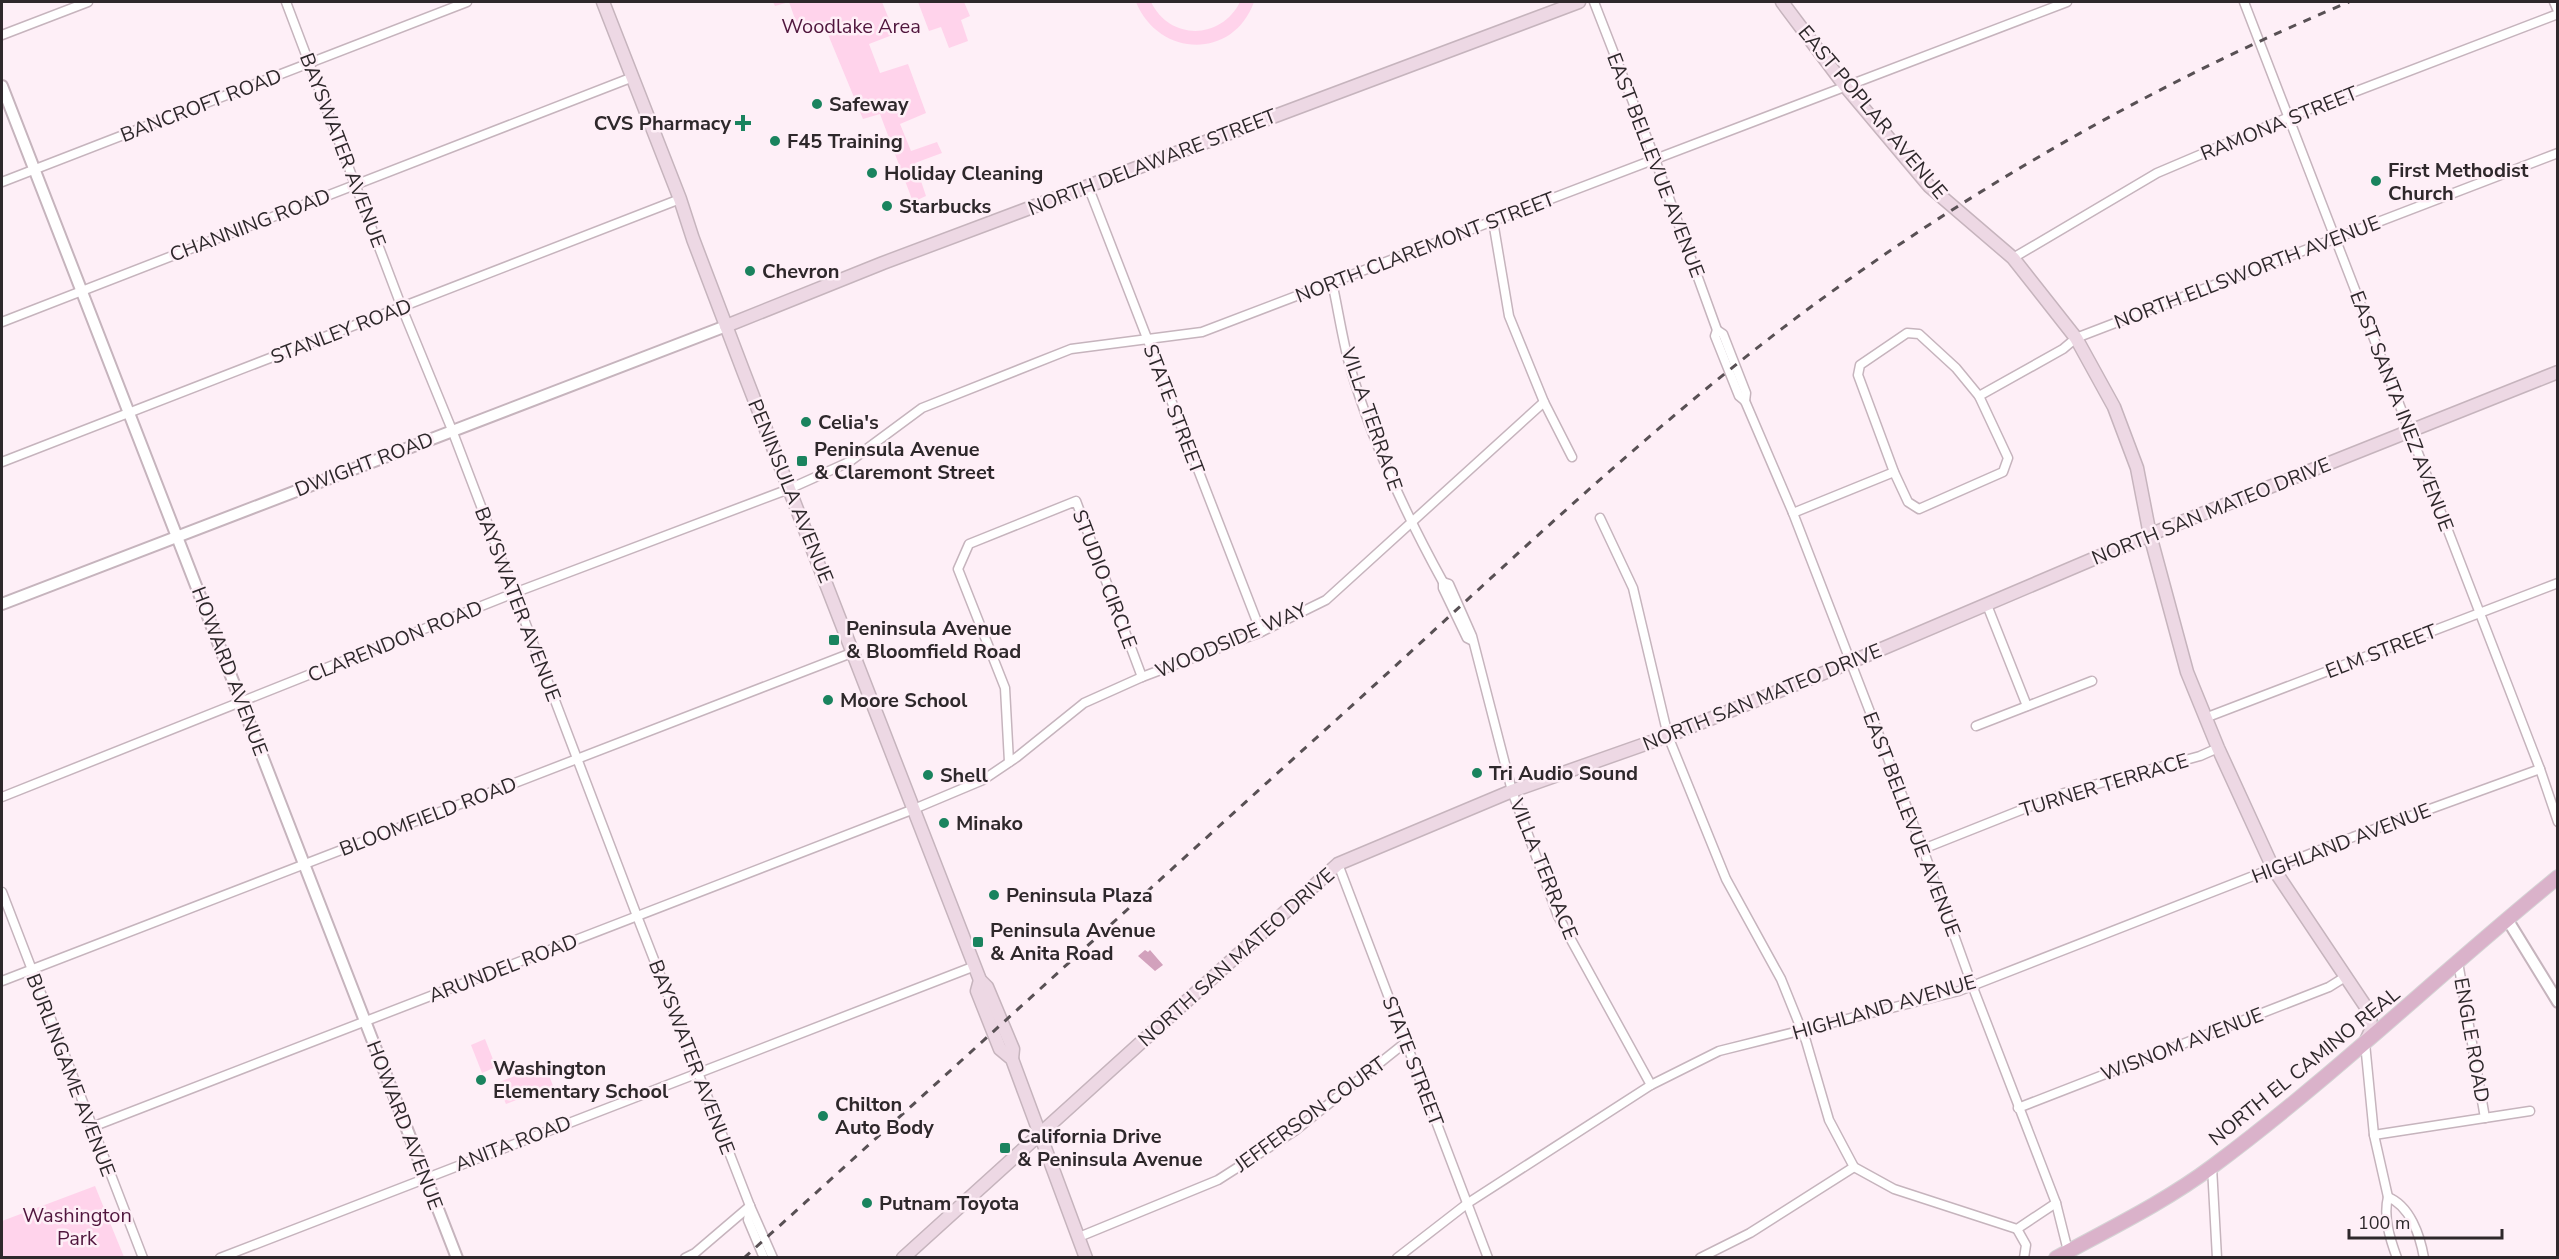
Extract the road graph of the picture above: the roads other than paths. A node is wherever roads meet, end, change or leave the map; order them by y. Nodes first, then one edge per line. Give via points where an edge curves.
1 (88, 2) edge
2 (286, 2) edge
3 (467, 2) edge
4 (603, 2) edge
5 (1579, 2) edge
6 (1594, 2) edge
7 (1782, 2) edge
8 (2067, 2) edge
9 (2244, 2) edge
10 (2554, 2) edge
11 (2558, 12) edge
12 (2, 35) edge
13 (310, 63) junction
14 (633, 77) junction
15 (2, 86) edge
16 (1845, 86) junction
17 (2289, 117) junction
18 (2558, 153) edge
19 (1655, 159) junction
20 (33, 169) junction
21 (2, 182) edge
22 (356, 185) junction
23 (1088, 186) junction
24 (680, 199) junction
25 (1493, 221) junction
26 (2336, 238) junction
27 (2013, 258) junction
28 (1332, 282) junction
29 (81, 290) junction
30 (402, 308) junction
31 (2, 321) edge
32 (726, 326) junction
33 (2076, 338) junction
34 (1148, 340) junction
35 (2558, 372) edge
36 (1979, 396) junction
37 (1544, 402) junction
38 (129, 413) junction
39 (452, 430) junction
40 (2410, 430) junction
41 (1572, 457) dead end
42 (2, 462) edge
43 (1894, 472) junction
44 (789, 489) junction
45 (1792, 513) junction
46 (1600, 518) dead end
47 (1411, 525) junction
48 (2150, 535) junction
49 (176, 536) junction
50 (2558, 583) edge
51 (514, 593) junction
52 (2, 604) edge
53 (1987, 605) junction
54 (2480, 614) junction
55 (1261, 632) junction
56 (854, 652) junction
57 (1851, 663) junction
58 (1142, 677) junction
59 (2092, 681) dead end
60 (242, 701) junction
61 (2027, 706) junction
62 (2205, 718) junction
63 (1976, 726) dead end
64 (1668, 736) junction
65 (2217, 748) junction
66 (577, 758) junction
67 (1009, 762) junction
68 (2540, 769) junction
69 (1512, 791) junction
70 (2, 797) edge
71 (914, 809) junction
72 (2558, 822) edge
73 (1923, 849) junction
74 (304, 864) junction
75 (1338, 864) junction
76 (2273, 867) junction
77 (2558, 877) edge
78 (2, 892) edge
79 (637, 916) junction
80 (2507, 920) junction
81 (2458, 962) junction
82 (975, 966) junction
83 (30, 970) junction
84 (2345, 977) junction
85 (2, 981) edge
86 (1972, 985) junction
87 (2558, 1002) edge
88 (365, 1021) junction
89 (1803, 1031) junction
90 (1406, 1042) junction
91 (2365, 1043) junction
92 (698, 1072) junction
93 (1650, 1085) junction
94 (2018, 1107) junction
95 (2530, 1111) dead end
96 (2485, 1118) junction
97 (92, 1127) junction
98 (1040, 1134) junction
99 (2374, 1135) junction
100 (1854, 1167) junction
101 (2212, 1167) junction
102 (425, 1177) junction
103 (2388, 1197) junction
104 (1468, 1203) junction
105 (2056, 1203) junction
106 (750, 1206) junction
107 (2017, 1229) junction
108 (1079, 1238) junction
109 (2065, 1256) edge
110 (143, 1257) edge
111 (220, 1257) edge
112 (457, 1257) edge
113 (685, 1257) edge
114 (764, 1257) edge
115 (772, 1257) edge
116 (903, 1257) edge
117 (1086, 1257) edge
118 (1397, 1257) edge
119 (1488, 1257) edge
120 (1700, 1257) edge
121 (2024, 1257) edge
122 (2217, 1257) edge
123 (2397, 1257) edge
124 (2424, 1257) edge

1 - 12 street
2 - 13 street, BAYSWATER AVENUE
3 - 13 street, BANCROFT ROAD
4 - 14 main road, PENINSULA AVENUE
5 - 23 main road, NORTH DELAWARE STREET
6 - 19 street, EAST BELLEVUE AVENUE
7 - 16 main road, EAST POPLAR AVENUE
8 - 16 street, NORTH CLAREMONT STREET
9 - 17 street, EAST SANTA INEZ AVENUE
10 - 11 street
11 - 17 street, RAMONA STREET
13 - 20 street, BANCROFT ROAD
13 - 22 street, BAYSWATER AVENUE
14 - 22 street, CHANNING ROAD
14 - 24 main road, PENINSULA AVENUE
15 - 20 street, HOWARD AVENUE
16 - 19 street, NORTH CLAREMONT STREET
16 - 27 main road, EAST POPLAR AVENUE via 1929,186
17 - 26 street, EAST SANTA INEZ AVENUE
17 - 27 street, RAMONA STREET via 2157,173
18 - 26 street, NORTH ELLSWORTH AVENUE
19 - 25 street, NORTH CLAREMONT STREET
19 - 45 street, EAST BELLEVUE AVENUE via 1717,330 1715,336
20 - 21 street, BANCROFT ROAD
20 - 29 street, HOWARD AVENUE
22 - 29 street, CHANNING ROAD
22 - 30 street, BAYSWATER AVENUE
23 - 32 main road, NORTH DELAWARE STREET
23 - 34 street, STATE STREET
24 - 30 street, STANLEY ROAD
24 - 32 main road, PENINSULA AVENUE
25 - 28 street, NORTH CLAREMONT STREET
25 - 37 street via 1509,316
26 - 33 street, NORTH ELLSWORTH AVENUE
26 - 40 street, EAST SANTA INEZ AVENUE
27 - 33 main road, EAST POPLAR AVENUE
28 - 34 street, NORTH CLAREMONT STREET via 1202,332
28 - 47 street, VILLA TERRACE via 1349,363
29 - 31 street, CHANNING ROAD
29 - 38 street, HOWARD AVENUE
30 - 38 street, STANLEY ROAD
30 - 39 street, BAYSWATER AVENUE
32 - 39 street, DWIGHT ROAD
32 - 44 main road, PENINSULA AVENUE
33 - 36 street, NORTH ELLSWORTH AVENUE
33 - 48 main road, EAST POPLAR AVENUE via 2114,407 2137,468
34 - 44 street, NORTH CLAREMONT STREET via 1071,349 922,408 849,462
34 - 55 street, STATE STREET
35 - 40 main road, NORTH SAN MATEO DRIVE
36 - 43 street via 2008,458 2003,472 1919,509 1908,502
36 - 43 street via 1919,334 1907,333 1860,365 1858,375
37 - 41 street
37 - 47 street, WOODSIDE WAY
38 - 42 street, STANLEY ROAD
38 - 49 street, HOWARD AVENUE
39 - 49 street, DWIGHT ROAD
39 - 51 street, BAYSWATER AVENUE
40 - 48 main road, NORTH SAN MATEO DRIVE
40 - 54 street, EAST SANTA INEZ AVENUE
43 - 45 street
44 - 51 street, CLARENDON ROAD
44 - 56 main road, PENINSULA AVENUE
45 - 57 street, EAST BELLEVUE AVENUE
46 - 64 street via 1633,588
47 - 55 street, WOODSIDE WAY via 1326,600
47 - 69 street, VILLA TERRACE via 1443,582 1467,638 1472,640
48 - 53 main road, NORTH SAN MATEO DRIVE
48 - 62 main road, EAST POPLAR AVENUE via 2187,672
49 - 52 street, DWIGHT ROAD
49 - 60 street, HOWARD AVENUE
50 - 54 street, ELM STREET
51 - 60 street, CLARENDON ROAD
51 - 66 street, BAYSWATER AVENUE
53 - 57 main road, NORTH SAN MATEO DRIVE
53 - 61 street
54 - 62 street, ELM STREET
54 - 68 street, EAST SANTA INEZ AVENUE
55 - 58 street, WOODSIDE WAY
56 - 66 street, BLOOMFIELD ROAD
56 - 71 main road, PENINSULA AVENUE
57 - 64 main road, NORTH SAN MATEO DRIVE
57 - 73 street, EAST BELLEVUE AVENUE
58 - 67 street, WOODSIDE WAY via 1084,703
58 - 67 street, STUDIO CIRCLE via 1076,501 969,544 958,569 1005,688
59 - 61 street
60 - 70 street, CLARENDON ROAD
60 - 74 street, HOWARD AVENUE
61 - 63 street
62 - 65 main road, EAST POPLAR AVENUE
64 - 69 main road, NORTH SAN MATEO DRIVE
64 - 89 street via 1726,879 1781,979
65 - 73 street, TURNER TERRACE via 2064,794
65 - 76 main road, EAST POPLAR AVENUE
66 - 74 street, BLOOMFIELD ROAD
66 - 79 street, BAYSWATER AVENUE
67 - 71 street, WOODSIDE WAY via 983,780
68 - 72 street, EAST SANTA INEZ AVENUE
68 - 76 street, HIGHLAND AVENUE
69 - 75 main road, NORTH SAN MATEO DRIVE
69 - 93 street, VILLA TERRACE via 1558,916
71 - 79 street, ARUNDEL ROAD
71 - 82 main road, PENINSULA AVENUE
73 - 86 street, EAST BELLEVUE AVENUE
74 - 83 street, BLOOMFIELD ROAD
74 - 88 street, HOWARD AVENUE
75 - 90 street, STATE STREET
75 - 98 main road, NORTH SAN MATEO DRIVE
76 - 84 main road, EAST POPLAR AVENUE
76 - 86 street, HIGHLAND AVENUE
77 - 80 main road, NORTH EL CAMINO REAL
78 - 83 street, BURLINGAME AVENUE
79 - 88 street, ARUNDEL ROAD
79 - 92 street, BAYSWATER AVENUE
80 - 81 main road, NORTH EL CAMINO REAL
80 - 87 street
81 - 91 main road, NORTH EL CAMINO REAL
81 - 96 street, ENGLE ROAD
82 - 92 street, ANITA ROAD
82 - 98 main road, PENINSULA AVENUE via 980,980 977,991 1000,1049 1012,1059
83 - 85 street, BLOOMFIELD ROAD
83 - 97 street, BURLINGAME AVENUE
84 - 91 main road, EAST POPLAR AVENUE via 2370,1013 2371,1030
84 - 94 street, WISNOM AVENUE via 2329,987
86 - 89 street, HIGHLAND AVENUE
86 - 94 street, EAST BELLEVUE AVENUE
88 - 97 street, ARUNDEL ROAD
88 - 102 street, HOWARD AVENUE
89 - 93 street, HIGHLAND AVENUE via 1719,1051
89 - 100 street via 1829,1120
90 - 104 street, STATE STREET
90 - 108 street, JEFFERSON COURT via 1296,1130 1218,1180
91 - 99 street
91 - 101 main road, NORTH EL CAMINO REAL
92 - 102 street, ANITA ROAD
92 - 106 street, BAYSWATER AVENUE
93 - 104 street, HIGHLAND AVENUE
94 - 105 street, EAST BELLEVUE AVENUE
95 - 96 street, ENGLE ROAD
96 - 99 street, ENGLE ROAD
97 - 110 street, BURLINGAME AVENUE
98 - 108 main road, PENINSULA AVENUE
98 - 116 main road, NORTH SAN MATEO DRIVE
99 - 103 street
100 - 107 street via 1894,1189
100 - 120 street via 1750,1233
101 - 109 main road, NORTH EL CAMINO REAL
101 - 122 street
102 - 111 street, ANITA ROAD
102 - 112 street, HOWARD AVENUE
103 - 123 street via 2388,1224
103 - 124 street via 2403,1205
104 - 118 street, HIGHLAND AVENUE
104 - 119 street, STATE STREET
105 - 107 street
105 - 109 street, EAST BELLEVUE AVENUE
106 - 113 street via 695,1253
106 - 114 street, BAYSWATER AVENUE via 748,1220
106 - 115 street, BAYSWATER AVENUE
107 - 121 street via 2026,1245
108 - 117 main road, PENINSULA AVENUE

